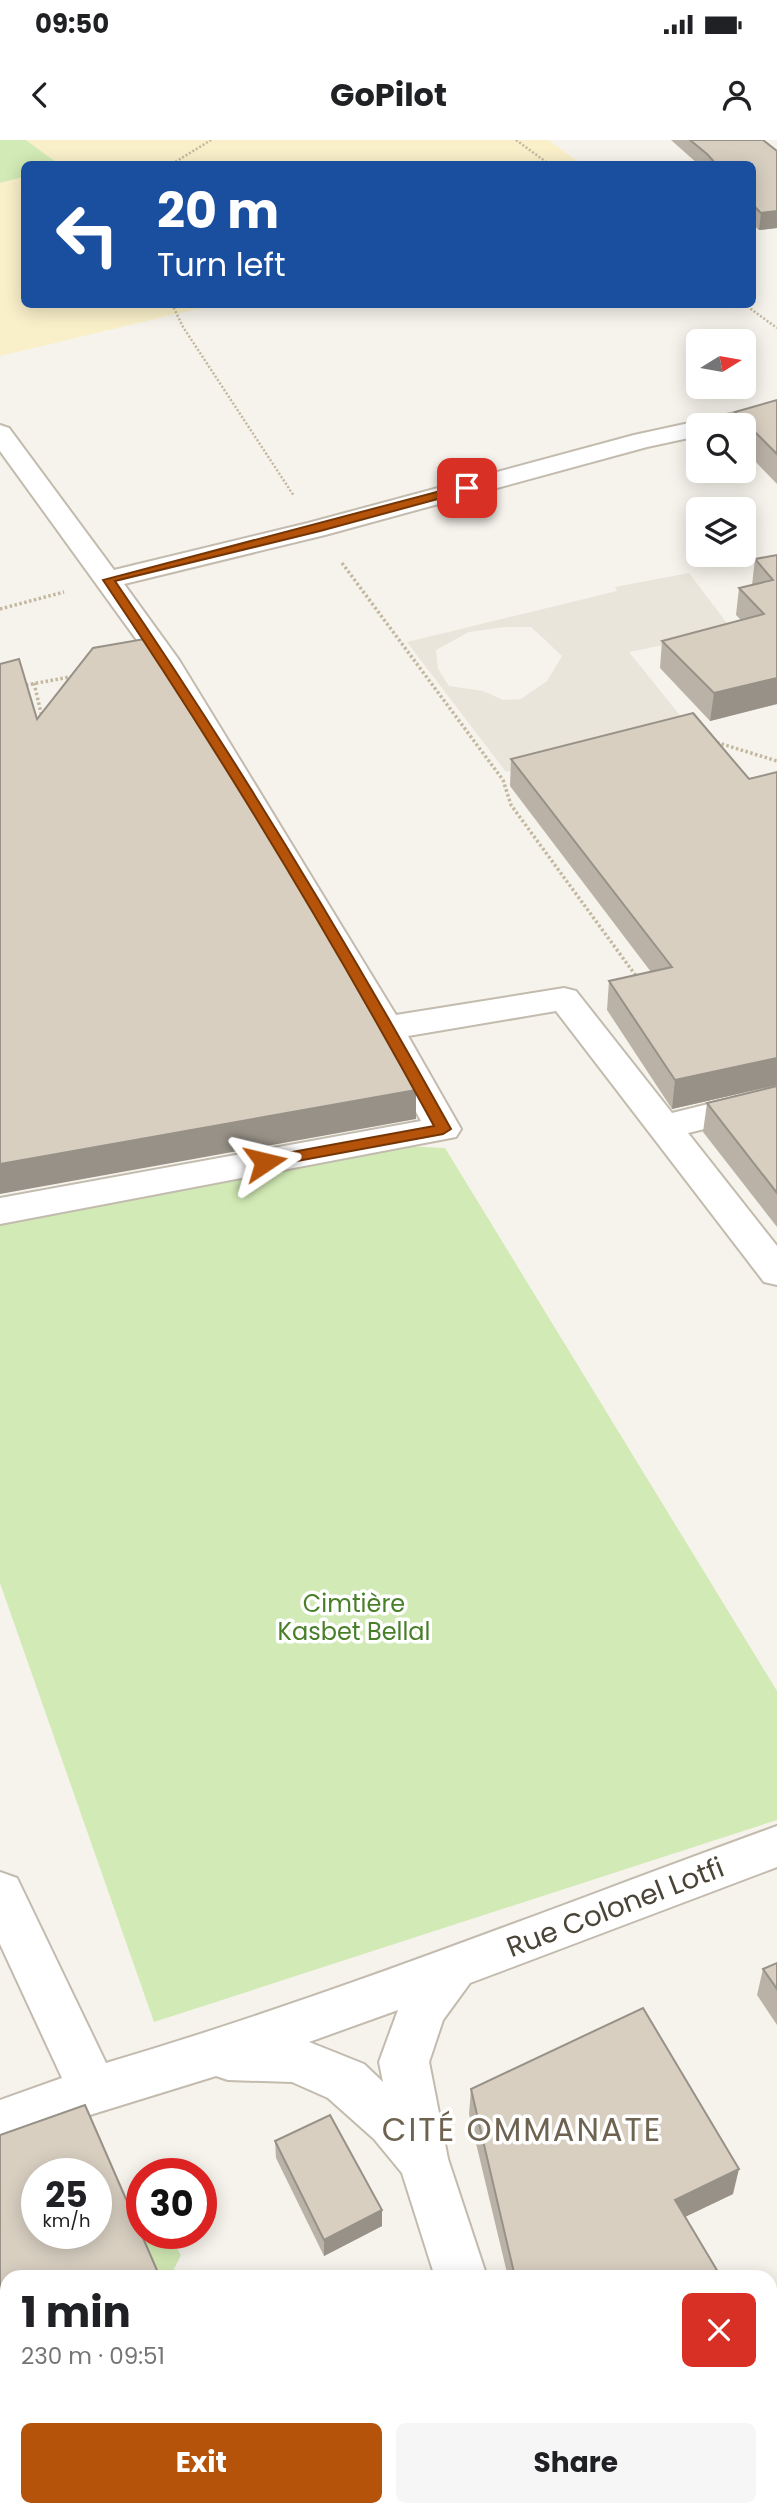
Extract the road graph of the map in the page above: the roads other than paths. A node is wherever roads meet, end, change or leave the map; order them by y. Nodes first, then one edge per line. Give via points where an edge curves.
1 (777, 411) edge
2 (756, 415) edge
3 (686, 431) edge
4 (0, 433) edge
5 (108, 580) junction
6 (387, 1027) junction
7 (777, 1099) edge
8 (665, 1127) junction
9 (0, 1211) edge
10 (777, 1272) edge
11 (777, 1846) edge
12 (0, 1893) edge
13 (453, 1968) junction
14 (204, 2057) junction
15 (93, 2090) junction
16 (0, 2124) edge
17 (423, 2160) junction
18 (459, 2270) edge

1 - 2 street
3 - 5 street
4 - 5 street
5 - 6 street via 165,660
6 - 8 street via 564,999
6 - 9 street via 443,1129
7 - 8 street
8 - 10 street
11 - 13 street, Rue Colonel Lotfi
12 - 15 street
13 - 14 street, Rue Colonel Lotfi
13 - 17 street, Rue Colonel Lotfi via 423,2008 404,2062
14 - 15 street, Rue Colonel Lotfi
14 - 17 street, Rue Colonel Lotfi via 294,2059 346,2081 392,2122
15 - 16 street, Rue Colonel Lotfi
17 - 18 street, Rue Colonel Lotfi

